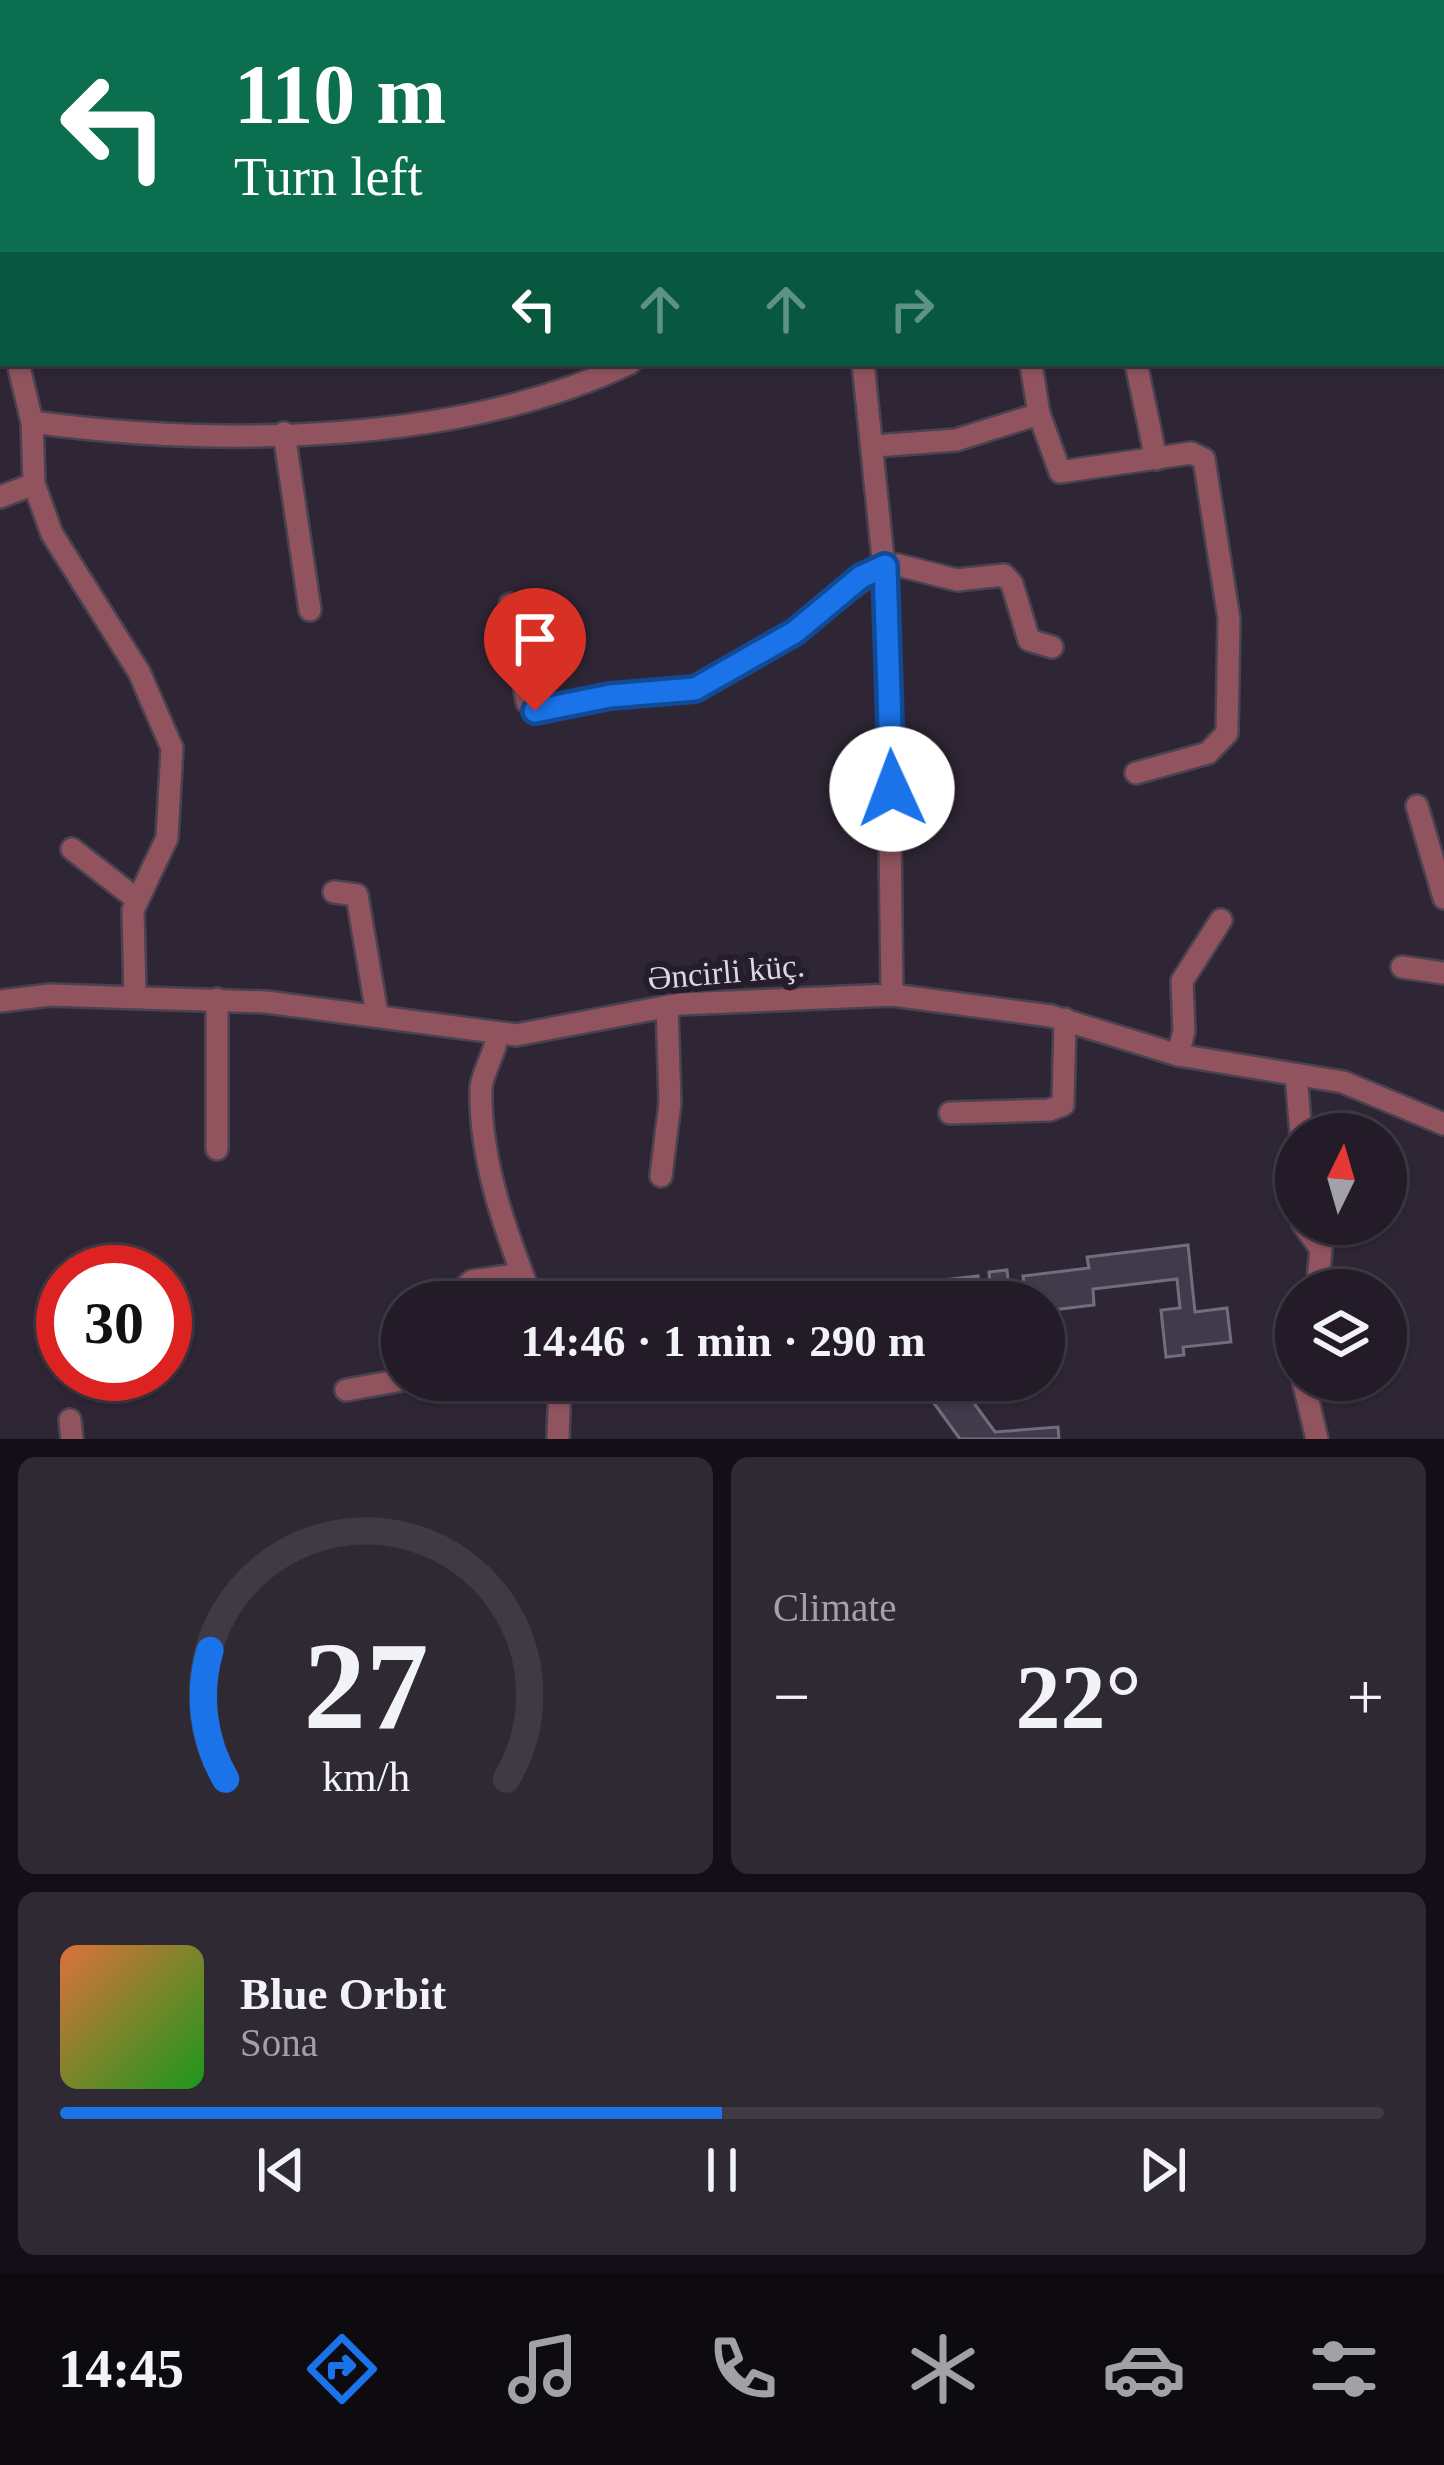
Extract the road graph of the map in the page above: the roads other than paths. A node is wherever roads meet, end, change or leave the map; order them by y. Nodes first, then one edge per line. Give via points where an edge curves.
1 (19, 366) edge
2 (623, 366) edge
3 (863, 366) edge
4 (1031, 366) edge
5 (1137, 366) edge
6 (1039, 414) junction
7 (32, 422) junction
8 (284, 433) junction
9 (875, 446) junction
10 (1156, 459) junction
11 (34, 484) junction
12 (0, 496) edge
13 (885, 566) junction
14 (510, 604) dead end
15 (310, 610) dead end
16 (1052, 646) dead end
17 (1136, 773) dead end
18 (1417, 806) dead end
19 (72, 849) dead end
20 (334, 892) dead end
21 (135, 898) junction
22 (1444, 898) edge
23 (1221, 920) dead end
24 (1402, 967) dead end
25 (1444, 973) edge
26 (892, 995) junction
27 (134, 997) junction
28 (217, 999) junction
29 (0, 1000) edge
30 (667, 1006) junction
31 (377, 1014) junction
32 (1065, 1019) junction
33 (497, 1034) junction
34 (1178, 1055) junction
35 (1296, 1076) junction
36 (950, 1113) dead end
37 (1299, 1113) edge
38 (1444, 1124) edge
39 (217, 1149) dead end
40 (661, 1176) dead end
41 (521, 1274) junction
42 (472, 1281) edge
43 (524, 1281) edge
44 (381, 1384) edge
45 (346, 1390) dead end
46 (559, 1401) edge
47 (1308, 1401) edge
48 (558, 1439) edge
49 (1317, 1439) edge

1 - 7 street
2 - 8 street via 504,405
3 - 9 street
4 - 6 street
5 - 10 street
6 - 9 street via 956,440
6 - 10 street via 1060,472
7 - 8 street via 146,435
7 - 11 street
8 - 15 street
9 - 13 street
10 - 17 street via 1204,459 1228,619 1227,733 1208,753
11 - 12 street
11 - 21 street via 58,545 140,672 169,737 167,838
13 - 14 street via 795,632 695,689 541,712 526,703
13 - 16 street via 957,580 1004,575 1029,640
13 - 26 street
18 - 22 street
19 - 21 street
20 - 31 street via 357,895
21 - 27 street
23 - 34 street via 1182,981
24 - 25 street
26 - 30 street, Əncirli küç.
26 - 32 street, Əncirli küç.
27 - 28 street, Əncirli küç.
27 - 29 street, Əncirli küç.
28 - 31 street, Əncirli küç.
28 - 39 street
30 - 33 street, Əncirli küç.
30 - 40 street via 670,1103
31 - 33 street, Əncirli küç.
32 - 34 street, Əncirli küç.
32 - 36 street via 1063,1105
33 - 41 street via 481,1088 492,1174
34 - 35 street, Əncirli küç.
35 - 37 street
35 - 38 street, Əncirli küç. via 1352,1084
41 - 42 street
41 - 43 street
44 - 45 street
46 - 48 street
47 - 49 street

